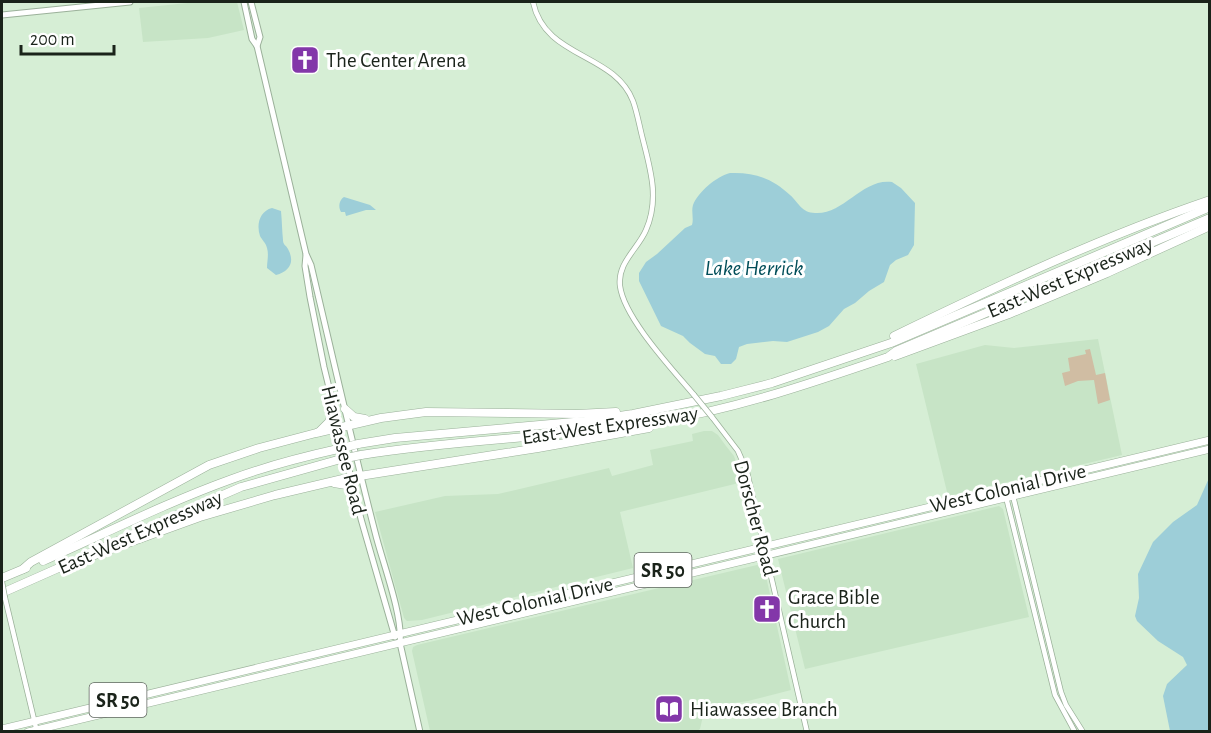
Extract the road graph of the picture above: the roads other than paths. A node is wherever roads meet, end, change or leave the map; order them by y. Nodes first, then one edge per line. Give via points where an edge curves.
1 (130, 2) edge
2 (244, 2) edge
3 (251, 2) edge
4 (533, 2) edge
5 (2, 15) edge
6 (257, 46) junction
7 (1209, 200) edge
8 (1209, 207) edge
9 (1209, 218) edge
10 (1209, 226) edge
11 (306, 254) junction
12 (883, 345) junction
13 (888, 357) junction
14 (334, 409) junction
15 (345, 409) junction
16 (644, 412) junction
17 (381, 418) junction
18 (676, 419) junction
19 (349, 425) junction
20 (338, 428) junction
21 (316, 434) junction
22 (1209, 440) edge
23 (1209, 449) edge
24 (1126, 460) junction
25 (1109, 473) junction
26 (361, 476) junction
27 (350, 478) junction
28 (327, 483) junction
29 (1008, 489) junction
30 (354, 492) junction
31 (1010, 496) junction
32 (925, 508) junction
33 (901, 514) junction
34 (902, 522) junction
35 (876, 528) junction
36 (765, 546) junction
37 (767, 555) junction
38 (59, 568) junction
39 (23, 569) junction
40 (631, 578) junction
41 (2, 580) edge
42 (633, 587) junction
43 (3, 596) edge
44 (547, 598) junction
45 (517, 605) junction
46 (520, 614) junction
47 (475, 625) junction
48 (398, 634) junction
49 (400, 643) junction
50 (312, 654) junction
51 (278, 662) junction
52 (285, 670) junction
53 (251, 678) junction
54 (202, 680) junction
55 (170, 688) junction
56 (172, 697) junction
57 (141, 705) junction
58 (34, 720) junction
59 (2, 729) edge
60 (34, 731) edge
61 (420, 732) edge
62 (807, 732) edge
63 (1075, 732) edge
64 (1083, 732) edge

1 - 5 main road
2 - 6 main road, Hiawassee Road
3 - 6 main road, Hiawassee Road via 260,37
4 - 36 street, Dorscher Road, bridge via 539,21 550,35 615,75 634,103 654,198 646,229 623,267 620,289 644,334 733,444 744,464
6 - 11 main road, Hiawassee Road
7 - 12 highway via 1008,282 893,336
8 - 12 highway, East-West Expressway
9 - 13 highway, East-West Expressway
10 - 13 highway via 1009,314
11 - 14 main road, Hiawassee Road via 315,329
11 - 15 main road, Hiawassee Road
12 - 16 highway, East-West Expressway via 772,383
13 - 18 highway, East-West Expressway via 772,396
14 - 20 main road, Hiawassee Road
14 - 21 highway via 326,426
15 - 17 highway via 358,419
15 - 19 main road, Hiawassee Road
16 - 17 highway via 426,412
16 - 39 highway, East-West Expressway, bridge via 416,436 338,449 222,483
17 - 19 highway
18 - 26 highway via 590,439
18 - 38 highway, East-West Expressway, bridge via 403,448 340,459 241,487
19 - 20 highway
19 - 26 main road, Hiawassee Road
20 - 21 highway
20 - 27 main road, Hiawassee Road
21 - 39 highway via 209,465
22 - 24 highway, West Colonial Drive / SR 50
23 - 25 highway, West Colonial Drive / SR 50
24 - 25 highway
24 - 29 highway, West Colonial Drive / SR 50
25 - 31 highway, West Colonial Drive / SR 50
26 - 27 highway
26 - 48 main road, Hiawassee Road
27 - 28 highway
27 - 30 main road, Hiawassee Road
28 - 30 highway via 346,485
28 - 38 highway via 211,514
29 - 31 street
29 - 32 highway, West Colonial Drive / SR 50
30 - 48 main road, Hiawassee Road
31 - 34 highway, West Colonial Drive / SR 50
31 - 63 street via 1055,696
31 - 64 street via 1061,692
32 - 33 highway, West Colonial Drive / SR 50
32 - 34 highway
33 - 35 highway
33 - 36 highway, West Colonial Drive / SR 50
34 - 35 highway, West Colonial Drive / SR 50
35 - 37 highway, West Colonial Drive / SR 50
36 - 37 street, Dorscher Road
36 - 40 highway, West Colonial Drive / SR 50
37 - 42 highway, West Colonial Drive / SR 50
37 - 62 street, Dorscher Road
38 - 43 highway, East-West Expressway
39 - 41 highway, East-West Expressway
40 - 42 highway
40 - 44 highway, West Colonial Drive / SR 50
41 - 43 street, bridge
42 - 46 highway, West Colonial Drive / SR 50
43 - 58 street
44 - 45 highway, West Colonial Drive / SR 50
44 - 46 highway
45 - 47 highway via 513,611
45 - 48 highway, West Colonial Drive / SR 50
46 - 47 highway, West Colonial Drive / SR 50
47 - 49 highway, West Colonial Drive / SR 50
48 - 49 main road, Hiawassee Road
48 - 50 highway, West Colonial Drive / SR 50
49 - 52 highway, West Colonial Drive / SR 50
49 - 61 main road, Hiawassee Road
50 - 51 highway, West Colonial Drive / SR 50
50 - 52 highway via 289,664
51 - 53 highway
51 - 54 highway, West Colonial Drive / SR 50
52 - 53 highway, West Colonial Drive / SR 50
53 - 56 highway, West Colonial Drive / SR 50
54 - 55 highway, West Colonial Drive / SR 50
54 - 56 highway
55 - 57 highway via 166,694
55 - 58 highway, West Colonial Drive / SR 50
56 - 57 highway, West Colonial Drive / SR 50
57 - 60 highway, West Colonial Drive / SR 50
58 - 59 highway, West Colonial Drive / SR 50
58 - 60 street

